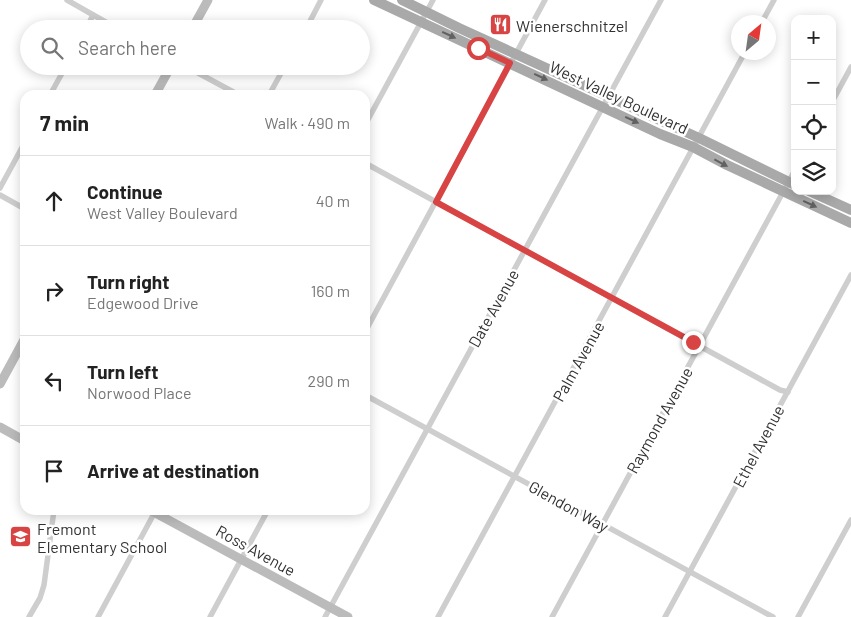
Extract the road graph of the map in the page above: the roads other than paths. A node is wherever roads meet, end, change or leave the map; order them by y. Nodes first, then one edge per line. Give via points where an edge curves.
1 (66, 0) edge
2 (208, 0) edge
3 (320, 0) edge
4 (374, 0) edge
5 (402, 0) edge
6 (433, 0) edge
7 (545, 0) edge
8 (661, 0) edge
9 (774, 0) edge
10 (427, 12) junction
11 (93, 15) junction
12 (766, 15) edge
13 (90, 20) edge
14 (102, 20) edge
15 (197, 20) edge
16 (310, 20) edge
17 (421, 22) junction
18 (513, 58) junction
19 (741, 60) edge
20 (851, 67) edge
21 (61, 75) edge
22 (166, 75) edge
23 (202, 75) edge
24 (280, 75) edge
25 (53, 90) edge
26 (159, 90) edge
27 (230, 90) edge
28 (272, 90) edge
29 (836, 95) edge
30 (609, 96) junction
31 (603, 107) junction
32 (370, 117) edge
33 (696, 143) junction
34 (20, 151) edge
35 (370, 166) edge
36 (791, 183) edge
37 (791, 184) edge
38 (0, 188) edge
39 (783, 192) junction
40 (0, 195) edge
41 (818, 195) edge
42 (436, 202) junction
43 (20, 206) edge
44 (851, 210) edge
45 (851, 223) edge
46 (525, 250) junction
47 (851, 275) edge
48 (612, 298) junction
49 (370, 323) edge
50 (699, 346) junction
51 (20, 347) edge
52 (0, 384) edge
53 (788, 392) junction
54 (370, 398) edge
55 (0, 427) edge
56 (427, 429) junction
57 (20, 438) edge
58 (514, 476) junction
59 (53, 515) edge
60 (152, 515) edge
61 (161, 515) edge
62 (265, 515) edge
63 (851, 520) edge
64 (602, 524) junction
65 (241, 559) junction
66 (690, 572) junction
67 (330, 607) junction
68 (29, 617) edge
69 (98, 617) edge
70 (210, 617) edge
71 (325, 617) edge
72 (348, 617) edge
73 (438, 617) edge
74 (552, 617) edge
75 (665, 617) edge
76 (773, 617) edge
77 (798, 617) edge

1 - 11 street
2 - 15 street
3 - 16 street
4 - 17 main road, West Valley Boulevard
5 - 10 main road, West Valley Boulevard
6 - 10 street
7 - 18 street
8 - 30 street, Date Avenue
9 - 12 street
10 - 17 street
10 - 18 main road, West Valley Boulevard
11 - 13 street
11 - 14 street
17 -> 18 main road, West Valley Boulevard
17 - 32 street
18 - 30 main road, West Valley Boulevard
18 -> 31 main road, West Valley Boulevard
18 - 42 street
19 - 33 street, Palm Avenue
20 - 29 street
21 - 25 street
22 - 26 street
23 - 27 street
24 - 28 street
30 - 31 street, Date Avenue
30 - 33 main road, West Valley Boulevard
31 -> 33 main road, West Valley Boulevard
31 - 46 street, Date Avenue
33 - 36 main road, West Valley Boulevard
33 -> 39 main road, West Valley Boulevard via 727,166
33 - 48 street, Palm Avenue
34 - 38 street
35 - 42 street
37 - 39 street, Raymond Avenue
39 -> 45 main road, West Valley Boulevard
39 - 50 street, Raymond Avenue
40 - 43 street
41 - 44 main road
42 - 46 street
42 - 49 street
46 - 48 street
46 - 56 street, Date Avenue
47 - 53 street, Ethel Avenue
48 - 50 street
48 - 58 street, Palm Avenue
50 - 53 street
50 - 64 street, Raymond Avenue
51 - 52 street
53 - 66 street, Ethel Avenue
54 - 56 street, Glendon Way
55 - 57 street
56 - 58 street, Glendon Way
56 - 67 street, Date Avenue
58 - 64 street, Glendon Way
58 - 73 street, Palm Avenue
59 - 68 street via 44,585
60 - 69 street
61 - 65 street, Ross Avenue
62 - 65 street
63 - 77 street
64 - 66 street, Glendon Way
64 - 74 street, Raymond Avenue
65 - 67 street, Ross Avenue
65 - 70 street
66 - 75 street, Ethel Avenue
66 - 76 street, Glendon Way
67 - 71 street, Date Avenue
67 - 72 street, Ross Avenue

